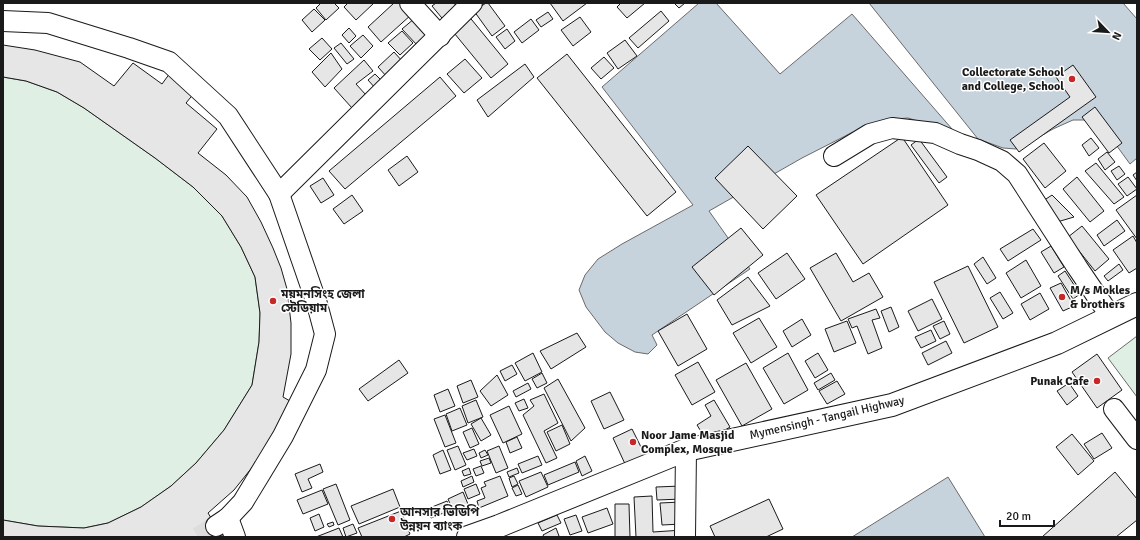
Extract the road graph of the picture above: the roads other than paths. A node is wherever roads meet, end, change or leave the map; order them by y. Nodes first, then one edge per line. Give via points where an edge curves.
1 (410, 3) edge
2 (472, 3) edge
3 (3, 21) edge
4 (440, 36) junction
5 (834, 156) dead end
6 (279, 194) junction
7 (1137, 304) edge
8 (1111, 317) junction
9 (1114, 409) dead end
10 (1137, 439) edge
11 (686, 450) junction
12 (235, 537) edge
13 (468, 537) edge
14 (685, 537) edge

1 - 4 street
2 - 4 street
3 - 6 street via 48,23 169,62 228,116
4 - 6 street
5 - 8 street via 870,134 892,128 935,133 1002,161 1017,174
6 - 12 street via 325,334 316,370 283,436 243,502 222,522
7 - 8 highway, Mymensingh - Tangail Highway
8 - 11 highway, Mymensingh - Tangail Highway via 1057,343 892,405
9 - 10 street
11 - 13 highway, Mymensingh - Tangail Highway
11 - 14 street

